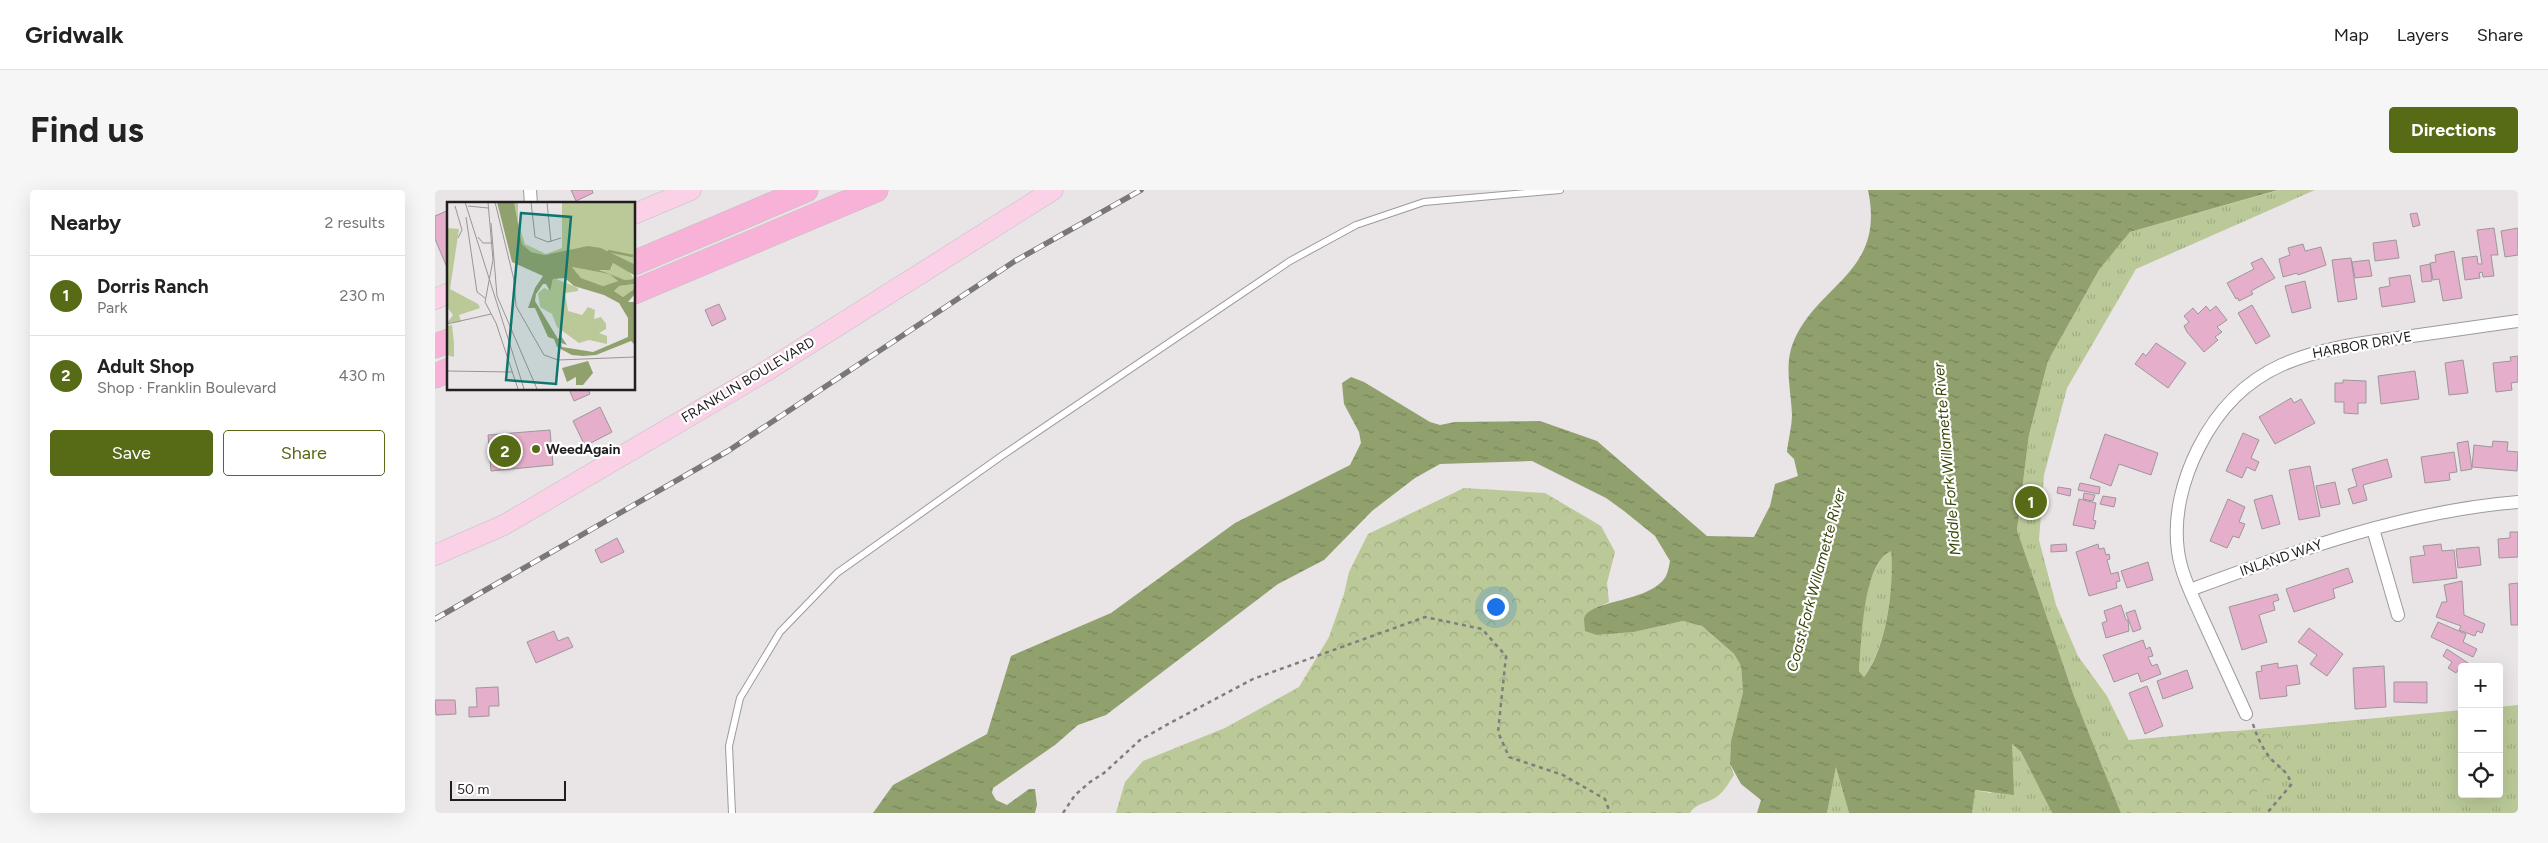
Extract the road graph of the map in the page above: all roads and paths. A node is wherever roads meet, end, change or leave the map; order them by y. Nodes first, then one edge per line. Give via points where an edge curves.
1 (691, 190) edge
2 (806, 190) edge
3 (876, 190) edge
4 (1053, 190) edge
5 (1561, 190) edge
6 (635, 214) edge
7 (635, 263) edge
8 (635, 292) edge
9 (447, 294) edge
10 (435, 299) edge
11 (2518, 321) edge
12 (447, 342) edge
13 (435, 346) edge
14 (447, 371) edge
15 (435, 376) edge
16 (2518, 502) edge
17 (2373, 529) junction
18 (435, 555) edge
19 (2190, 590) junction
20 (2397, 615) dead end
21 (2246, 714) joint
22 (732, 813) edge
23 (1063, 813) edge
24 (1610, 813) edge
25 (2267, 813) edge

1 - 6 main road
2 - 7 highway
3 - 8 highway
4 - 18 main road, FRANKLIN BOULEVARD via 763,373 504,526
5 - 22 lane via 1424,202 1356,225 1290,260 1000,457 837,573 780,632 740,698 729,746
9 - 10 main road
11 - 19 street, HARBOR DRIVE via 2306,354 2269,370 2238,394 2209,426 2189,465 2179,506 2178,551
12 - 13 highway
14 - 15 highway
16 - 17 street, INLAND WAY via 2454,511
17 - 19 street, INLAND WAY via 2287,554
17 - 20 street
19 - 21 street, HARBOR DRIVE
21 - 25 path via 2262,744 2287,772 2290,780 2291,786
23 - 24 path via 1090,782 1141,740 1170,723 1253,679 1425,617 1482,629 1506,656 1499,732 1509,757 1563,775 1605,799

